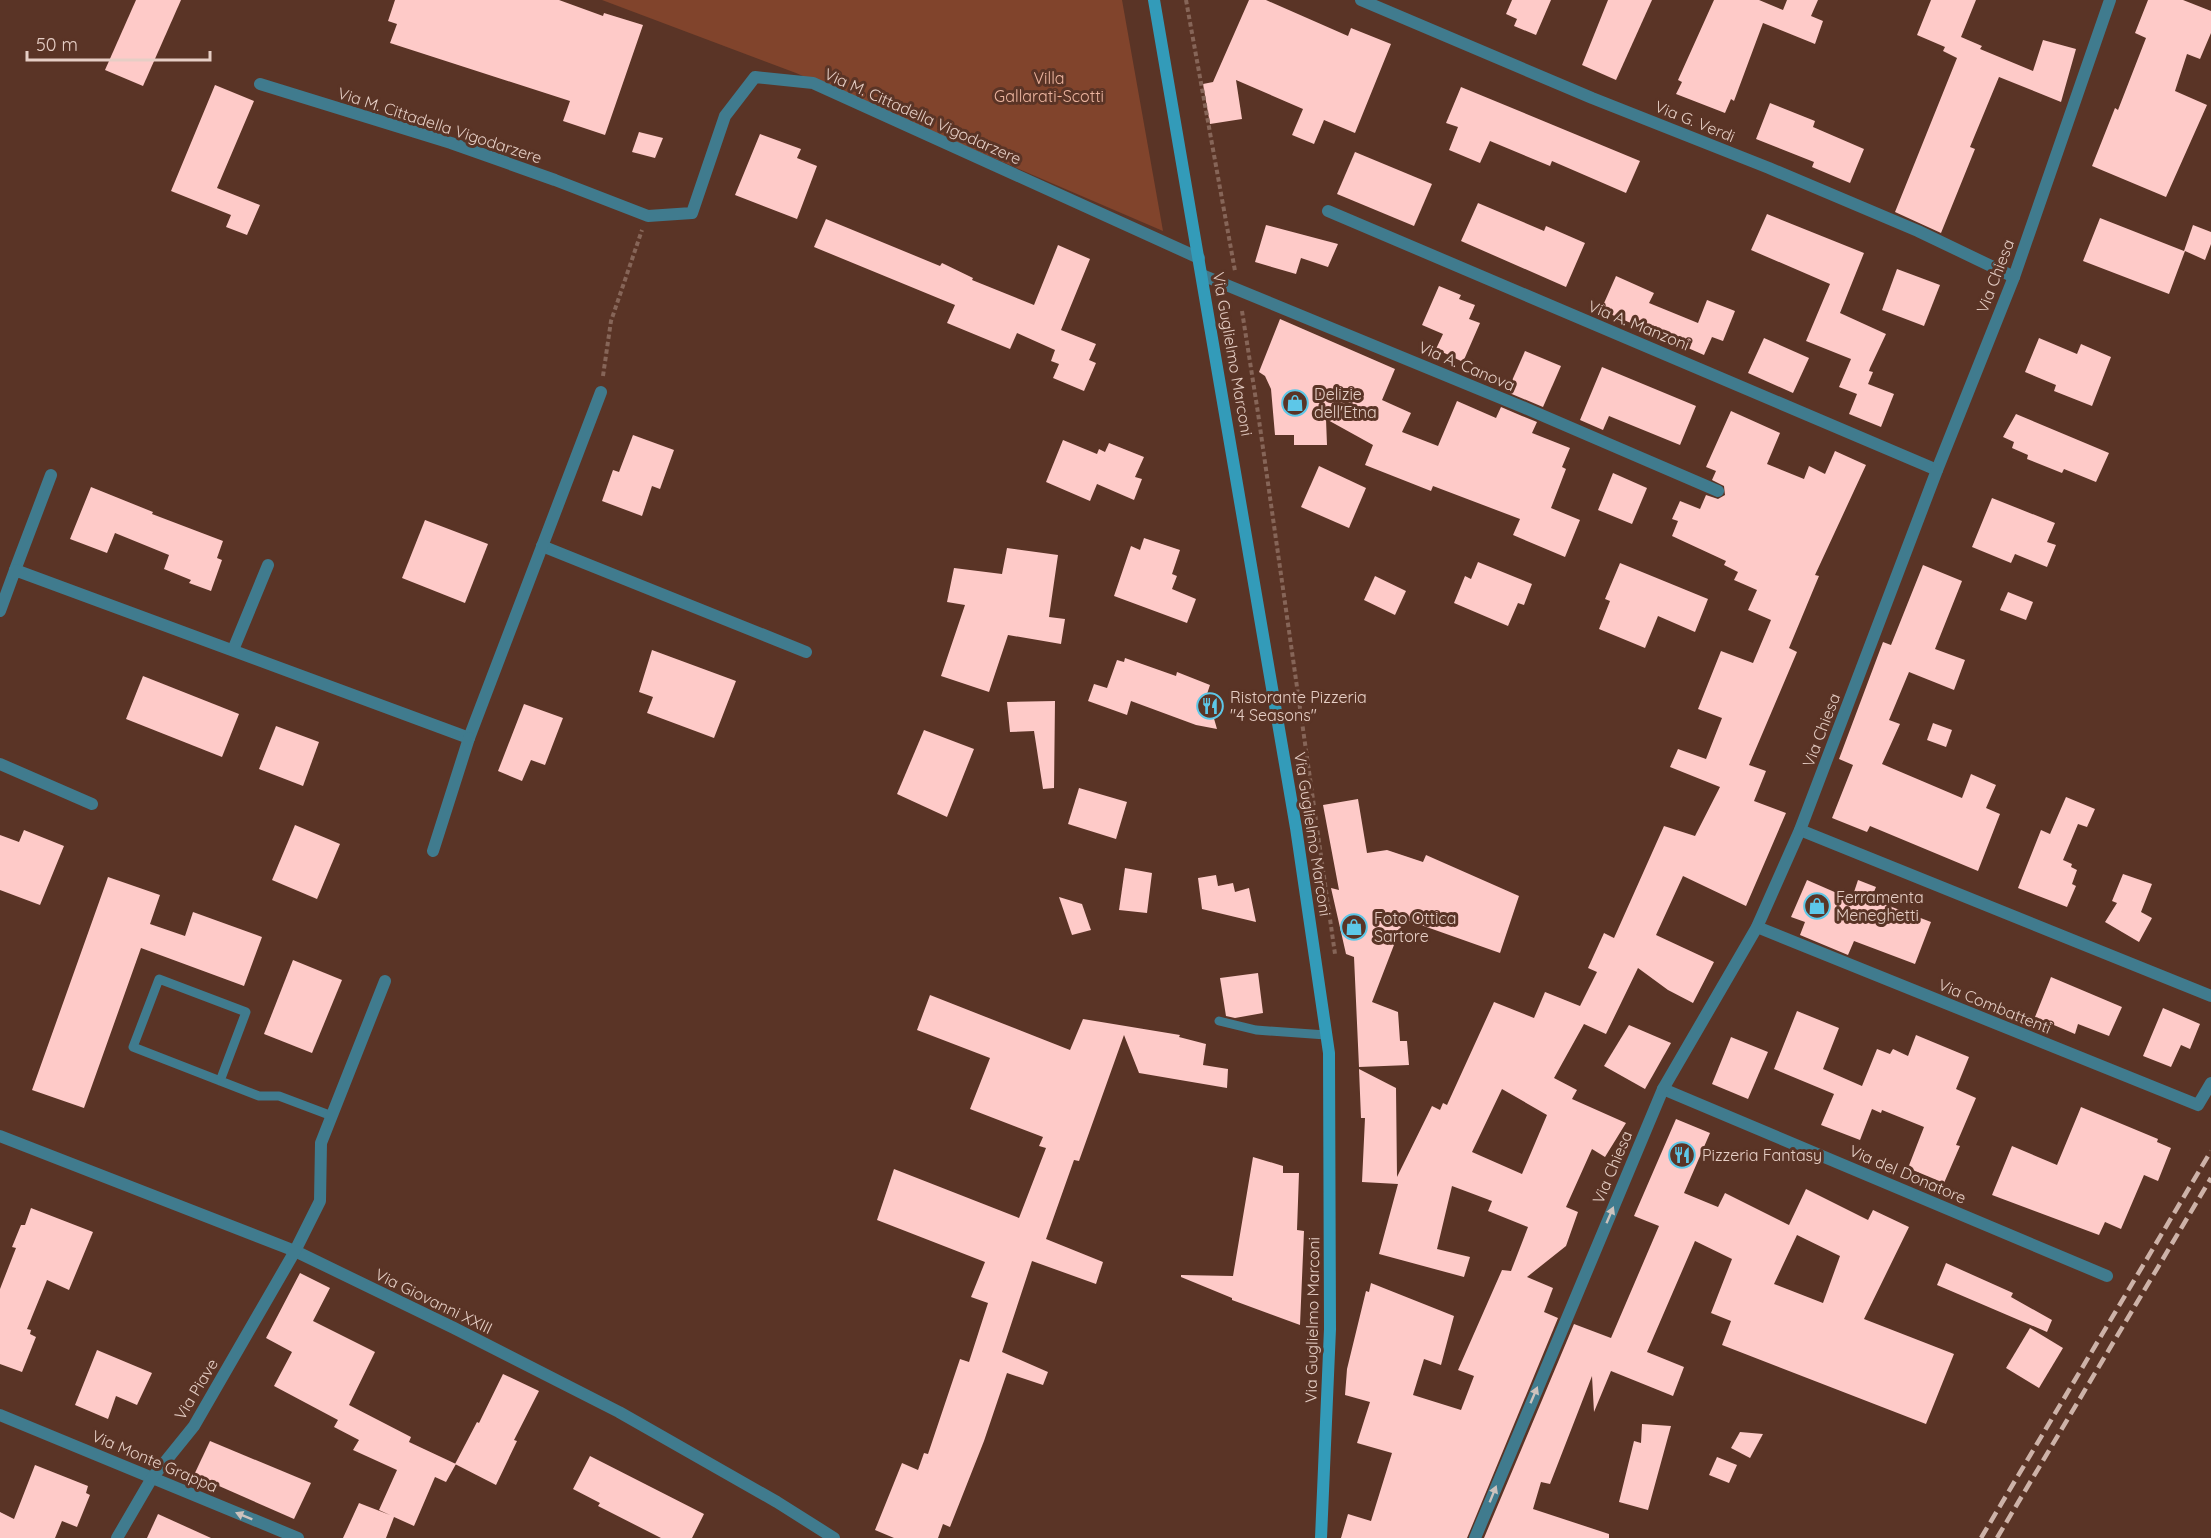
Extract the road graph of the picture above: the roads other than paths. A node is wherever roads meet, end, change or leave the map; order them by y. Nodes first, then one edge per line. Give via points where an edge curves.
1 (1154, 0) edge
2 (1361, 0) edge
3 (2110, 0) edge
4 (1382, 4) edge
5 (260, 84) dead end
6 (1328, 211) dead end
7 (1199, 258) junction
8 (1202, 275) junction
9 (2014, 277) junction
10 (601, 392) road end
11 (1936, 470) junction
12 (51, 475) dead end
13 (1718, 491) dead end
14 (542, 546) junction
15 (268, 565) dead end
16 (15, 570) junction
17 (0, 610) edge
18 (233, 650) junction
19 (806, 652) dead end
20 (469, 738) junction
21 (0, 764) edge
22 (92, 804) dead end
23 (1800, 830) junction
24 (433, 851) dead end
25 (1757, 927) junction
26 (386, 981) dead end
27 (2211, 996) edge
28 (1219, 1021) dead end
29 (1326, 1035) junction
30 (220, 1081) junction
31 (2211, 1083) edge
32 (1663, 1089) junction
33 (332, 1116) junction
34 (0, 1136) edge
35 (295, 1251) junction
36 (2107, 1276) dead end
37 (0, 1414) edge
38 (152, 1478) junction
39 (117, 1538) edge
40 (298, 1538) edge
41 (834, 1538) edge
42 (1321, 1538) edge
43 (1475, 1538) edge

1 - 7 street, Via Guglielmo Marconi
2 - 4 street, Via G. Verdi
3 - 9 street, Via Chiesa
4 - 9 street, Via G. Verdi via 1592,98 1918,231
5 - 7 street, Via M. Cittadella Vigodarzere via 451,143 648,216 692,213 725,116 755,77 813,83
6 - 11 street, Via A. Manzoni
7 - 8 street, Via Guglielmo Marconi
8 - 13 street, Via A. Canova
8 - 29 street, Via Guglielmo Marconi via 1296,828
9 - 11 street, Via Chiesa
10 - 14 street
11 - 23 street, Via Chiesa
12 - 16 street
14 - 19 street
14 - 20 street
15 - 18 street
16 - 17 street
16 - 18 street
18 - 20 street
20 - 24 street
21 - 22 street
23 - 25 street, Via Chiesa
23 - 27 street
25 - 31 street, Via Combattenti via 2198,1105
25 - 32 street, Via Chiesa
26 - 33 street, Via Piave
28 - 29 lane via 1256,1029
29 - 42 street, Via Guglielmo Marconi via 1330,1329
30 - 30 lane via 133,1047 159,980 246,1012
30 - 33 lane via 259,1096 279,1096
32 - 36 street, Via del Donatore
43 -> 32 street, Via Chiesa
33 - 35 street, Via Piave via 321,1143 320,1201
34 - 35 street, Via Giovanni XXIII
35 - 38 street, Via Piave via 194,1426
35 - 41 street, Via Giovanni XXIII via 620,1412
37 - 38 street, Via Monte Grappa
38 - 39 street, Via Piave
40 -> 38 street, Via Monte Grappa

